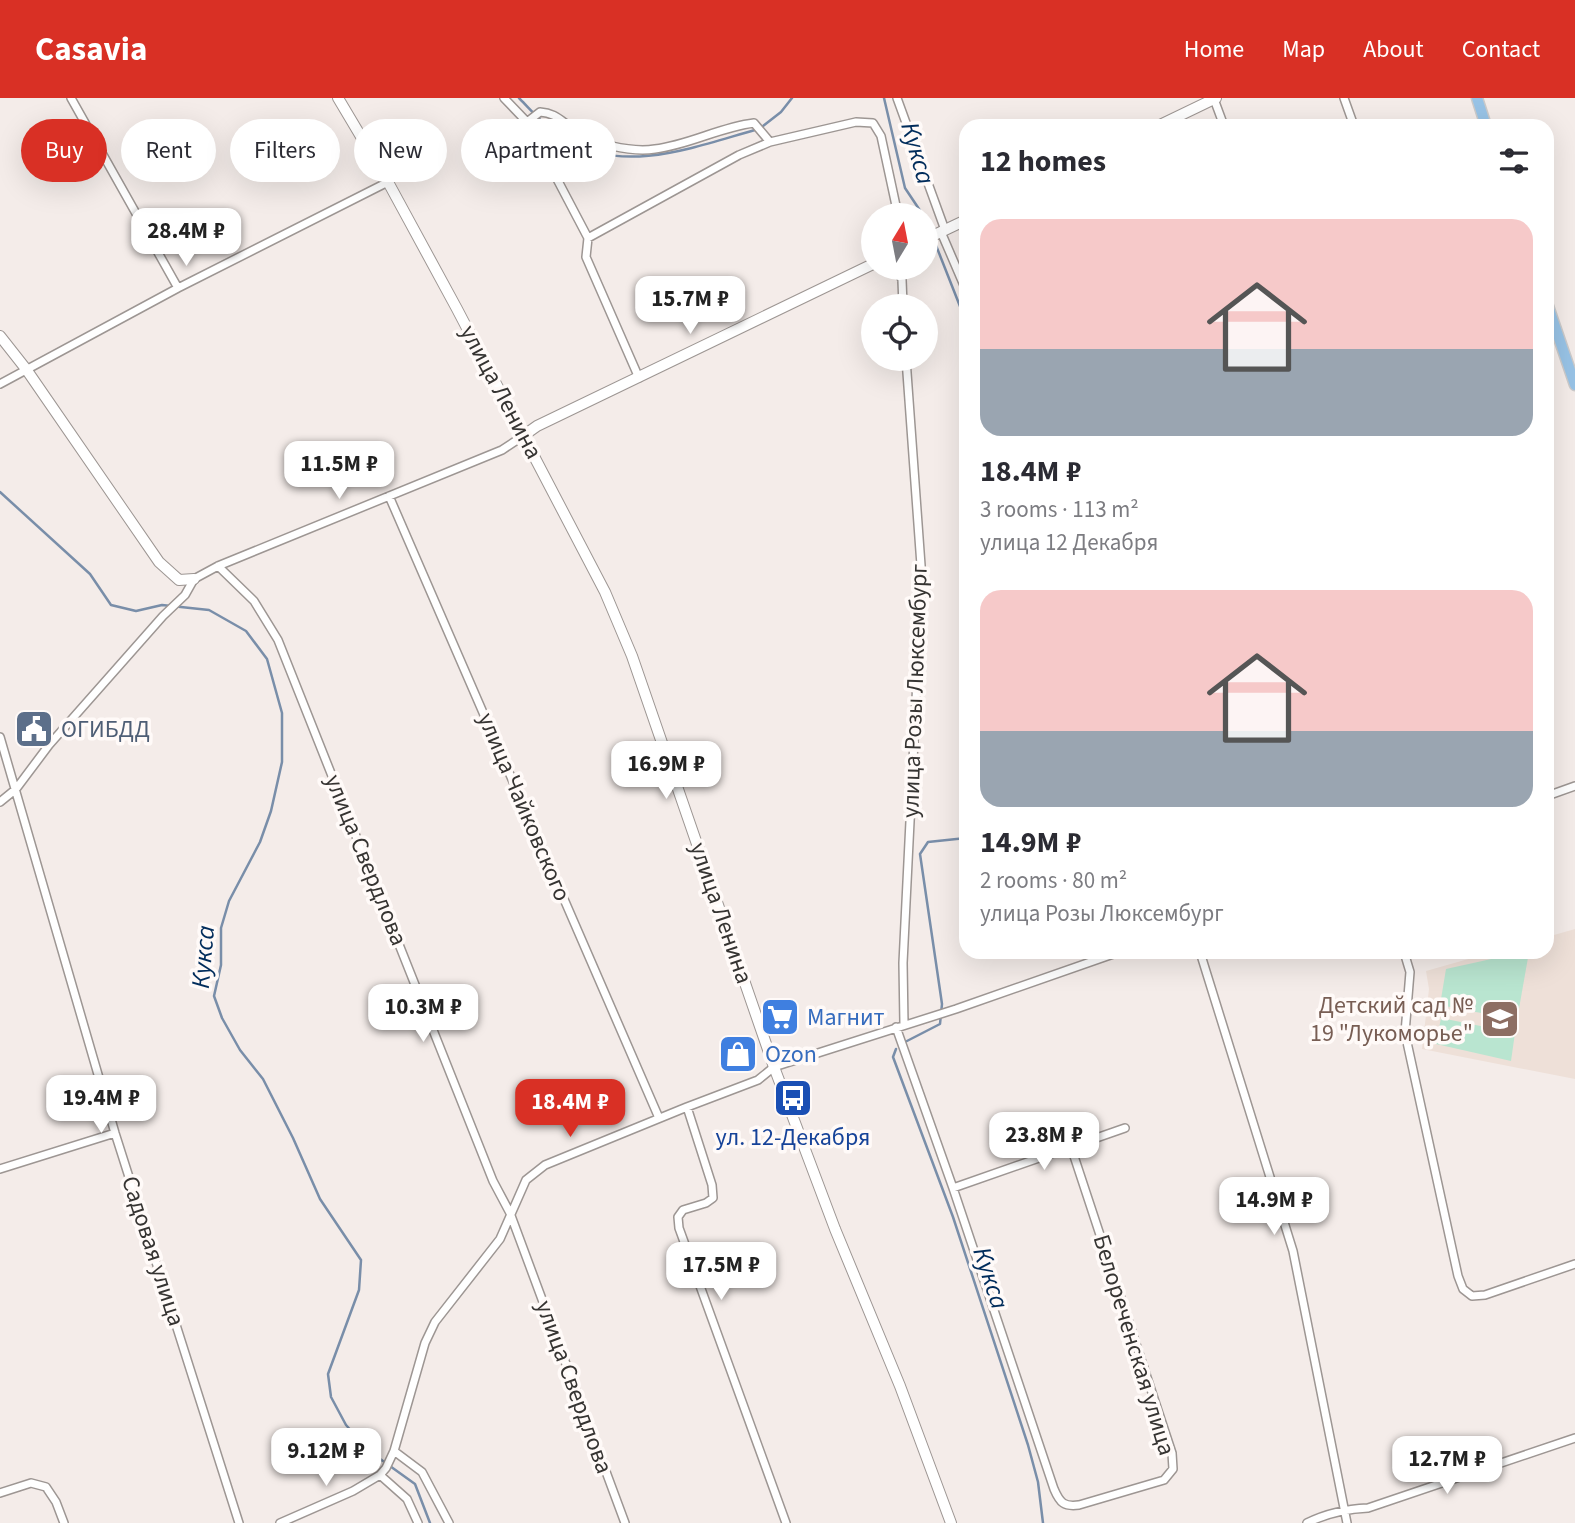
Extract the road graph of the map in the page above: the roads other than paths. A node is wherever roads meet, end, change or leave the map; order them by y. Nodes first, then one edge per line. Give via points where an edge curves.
1 (71, 98) edge
2 (338, 98) edge
3 (504, 98) edge
4 (897, 98) edge
5 (1215, 98) edge
6 (1343, 98) edge
7 (1477, 98) edge
8 (533, 117) junction
9 (1172, 119) edge
10 (1222, 119) edge
11 (1351, 119) edge
12 (1484, 119) edge
13 (354, 125) edge
14 (770, 142) junction
15 (388, 182) joint
16 (895, 203) edge
17 (928, 203) edge
18 (959, 223) edge
19 (938, 234) edge
20 (938, 236) edge
21 (588, 238) junction
22 (861, 270) edge
23 (959, 276) edge
24 (177, 288) junction
25 (1554, 324) edge
26 (0, 336) edge
27 (26, 369) junction
28 (907, 371) edge
29 (639, 378) junction
30 (0, 384) edge
31 (1575, 385) edge
32 (523, 436) junction
33 (389, 496) junction
34 (218, 566) junction
35 (194, 579) junction
36 (0, 737) edge
37 (1575, 786) edge
38 (16, 789) junction
39 (1554, 794) edge
40 (0, 802) edge
41 (1099, 959) edge
42 (1202, 959) edge
43 (1406, 959) edge
44 (904, 1024) junction
45 (895, 1027) junction
46 (774, 1067) junction
47 (687, 1107) junction
48 (659, 1118) junction
49 (1125, 1128) dead end
50 (115, 1133) junction
51 (1071, 1147) junction
52 (0, 1169) edge
53 (953, 1188) junction
54 (510, 1213) junction
55 (1575, 1264) edge
56 (1575, 1438) edge
57 (393, 1454) junction
58 (383, 1471) junction
59 (0, 1493) edge
60 (1345, 1510) junction
61 (64, 1523) edge
62 (239, 1523) edge
63 (280, 1523) edge
64 (418, 1523) edge
65 (449, 1523) edge
66 (625, 1523) edge
67 (786, 1523) edge
68 (951, 1523) edge
69 (1307, 1523) edge
70 (1347, 1523) edge

1 - 24 street
2 - 13 street, улица Ленина
3 - 8 street
4 - 17 street
5 - 9 street
5 - 10 street
6 - 11 street
7 - 12 main road
8 - 14 street via 557,115 599,141 629,149 654,150 754,123
8 - 21 street
14 - 16 street via 856,122 873,123 881,136
14 - 21 street
15 - 24 street
15 - 32 street, улица Ленина
18 - 19 street
20 - 23 street
21 - 29 street via 586,257
22 - 29 street
24 - 27 street
25 - 31 main road
26 - 27 street
27 - 30 street
27 - 35 street via 159,562 179,580
28 - 44 street, улица Розы Люксембург via 922,579
29 - 32 street
32 - 33 street via 502,450
32 - 46 street, улица Ленина via 605,592 632,656
33 - 34 street
33 - 48 street, улица Чайковского
34 - 35 street
34 - 54 street, улица Свердлова via 254,601 278,640 493,1181
35 - 38 street
36 - 38 street, Садовая улица
37 - 39 street
38 - 40 street
38 - 50 street, Садовая улица
41 - 44 street
42 - 60 street via 1293,1251
43 - 55 street via 1410,972 1405,1034 1463,1289 1472,1296 1485,1295
44 - 45 street
45 - 46 street
45 - 53 street, Белореченская улица
46 - 47 street via 758,1080
46 - 68 street, улица Ленина
47 - 48 street
47 - 67 street via 713,1198 683,1210 679,1228
48 - 54 street via 545,1165 526,1180
49 - 51 street
50 - 52 street
50 - 62 street, Садовая улица
51 - 53 street
51 - 53 street, Белореченская улица via 1172,1453 1173,1469 1164,1480 1079,1505 1059,1502
54 - 57 street via 500,1239 435,1322
54 - 66 street, улица Свердлова
56 - 60 street via 1368,1508
57 - 58 street
57 - 65 street via 422,1472
58 - 63 street via 353,1491
58 - 64 street via 407,1499
59 - 61 street via 31,1483 46,1487
60 - 69 street
60 - 70 street

